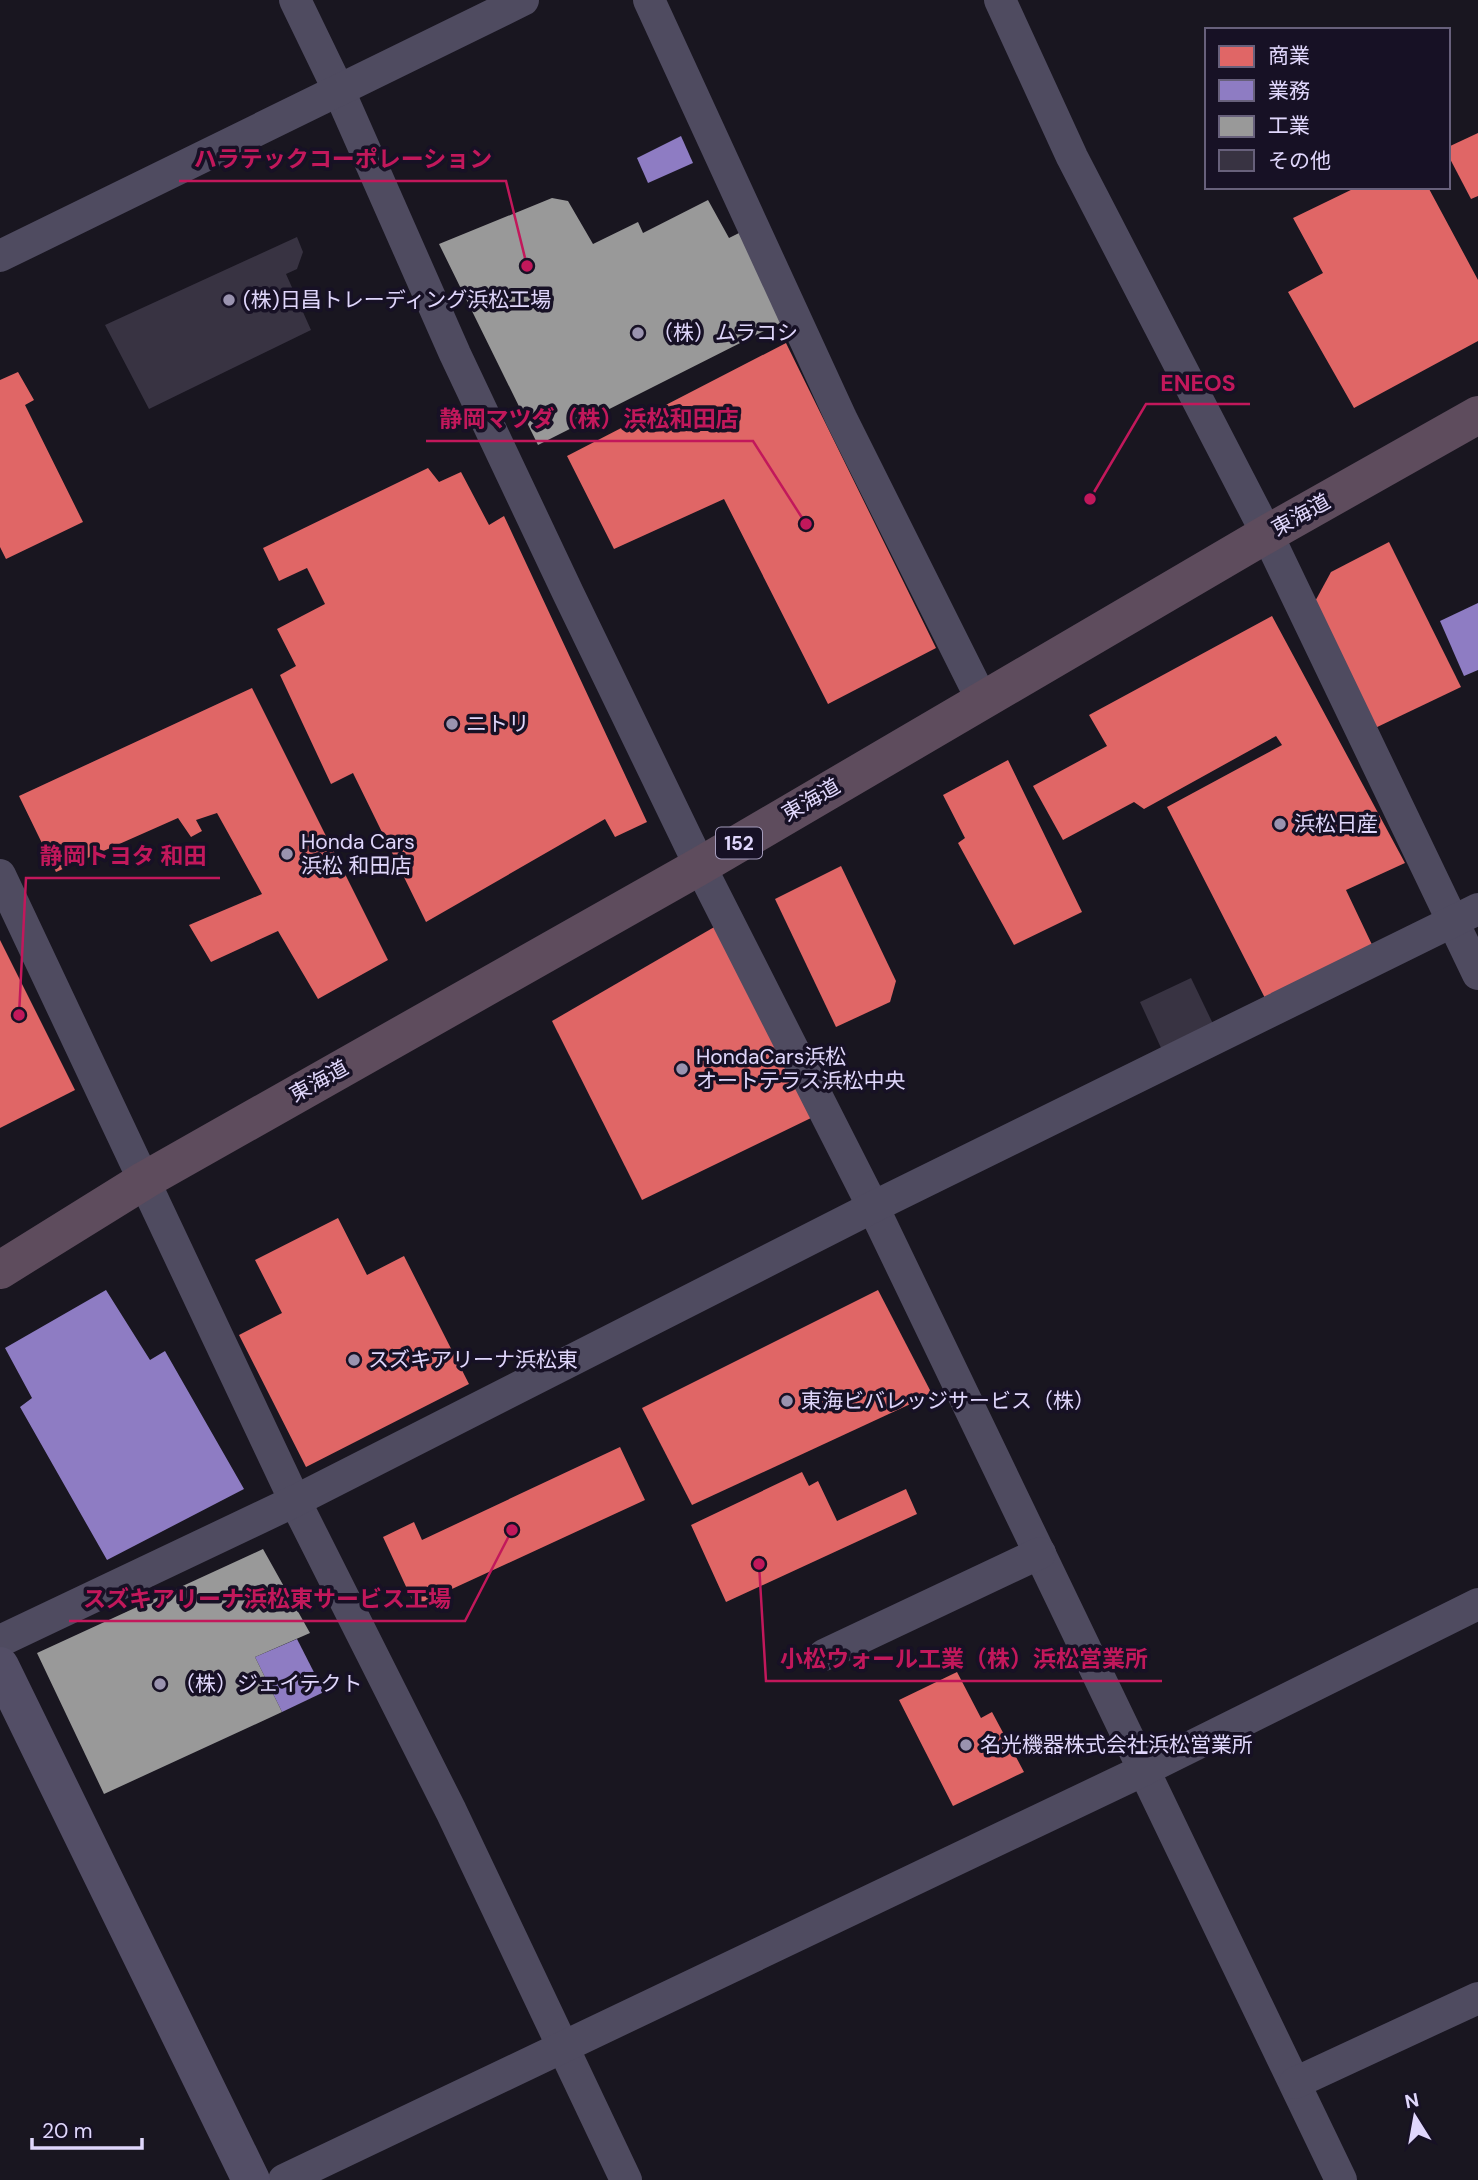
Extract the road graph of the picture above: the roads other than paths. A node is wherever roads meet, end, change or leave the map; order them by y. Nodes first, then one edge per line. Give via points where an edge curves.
1 (295, 0) edge
2 (523, 0) edge
3 (649, 0) edge
4 (1000, 0) edge
5 (339, 91) junction
6 (0, 256) edge
7 (1478, 415) edge
8 (1267, 534) junction
9 (982, 699) junction
10 (700, 866) junction
11 (0, 875) edge
12 (1466, 915) edge
13 (1478, 974) edge
14 (145, 1180) junction
15 (873, 1208) junction
16 (0, 1270) edge
17 (295, 1501) junction
18 (1040, 1553) junction
19 (1478, 1604) edge
20 (0, 1641) edge
21 (824, 1655) dead end
22 (0, 1666) edge
23 (1144, 1770) junction
24 (1478, 1998) edge
25 (563, 2048) junction
26 (1296, 2084) junction
27 (251, 2180) edge
28 (284, 2180) edge
29 (626, 2180) edge
30 (1341, 2180) edge

1 - 5 street
2 - 5 street
3 - 9 street via 841,418
4 - 8 street via 1072,158
5 - 6 street
5 - 10 street via 467,379
7 - 8 highway, 東海道 / 152
8 - 9 highway, 東海道 / 152
8 - 12 street
9 - 10 highway, 東海道 / 152
10 - 14 highway, 東海道 / 152
10 - 15 street
11 - 14 street
12 - 13 street
12 - 15 street
14 - 16 highway, 東海道 / 152
14 - 17 street
15 - 17 street
15 - 18 street
17 - 20 street
17 - 25 street
18 - 21 street
18 - 23 street
19 - 23 street
22 - 27 street
23 - 25 street
23 - 26 street
24 - 26 street
25 - 28 street
25 - 29 street
26 - 30 street

